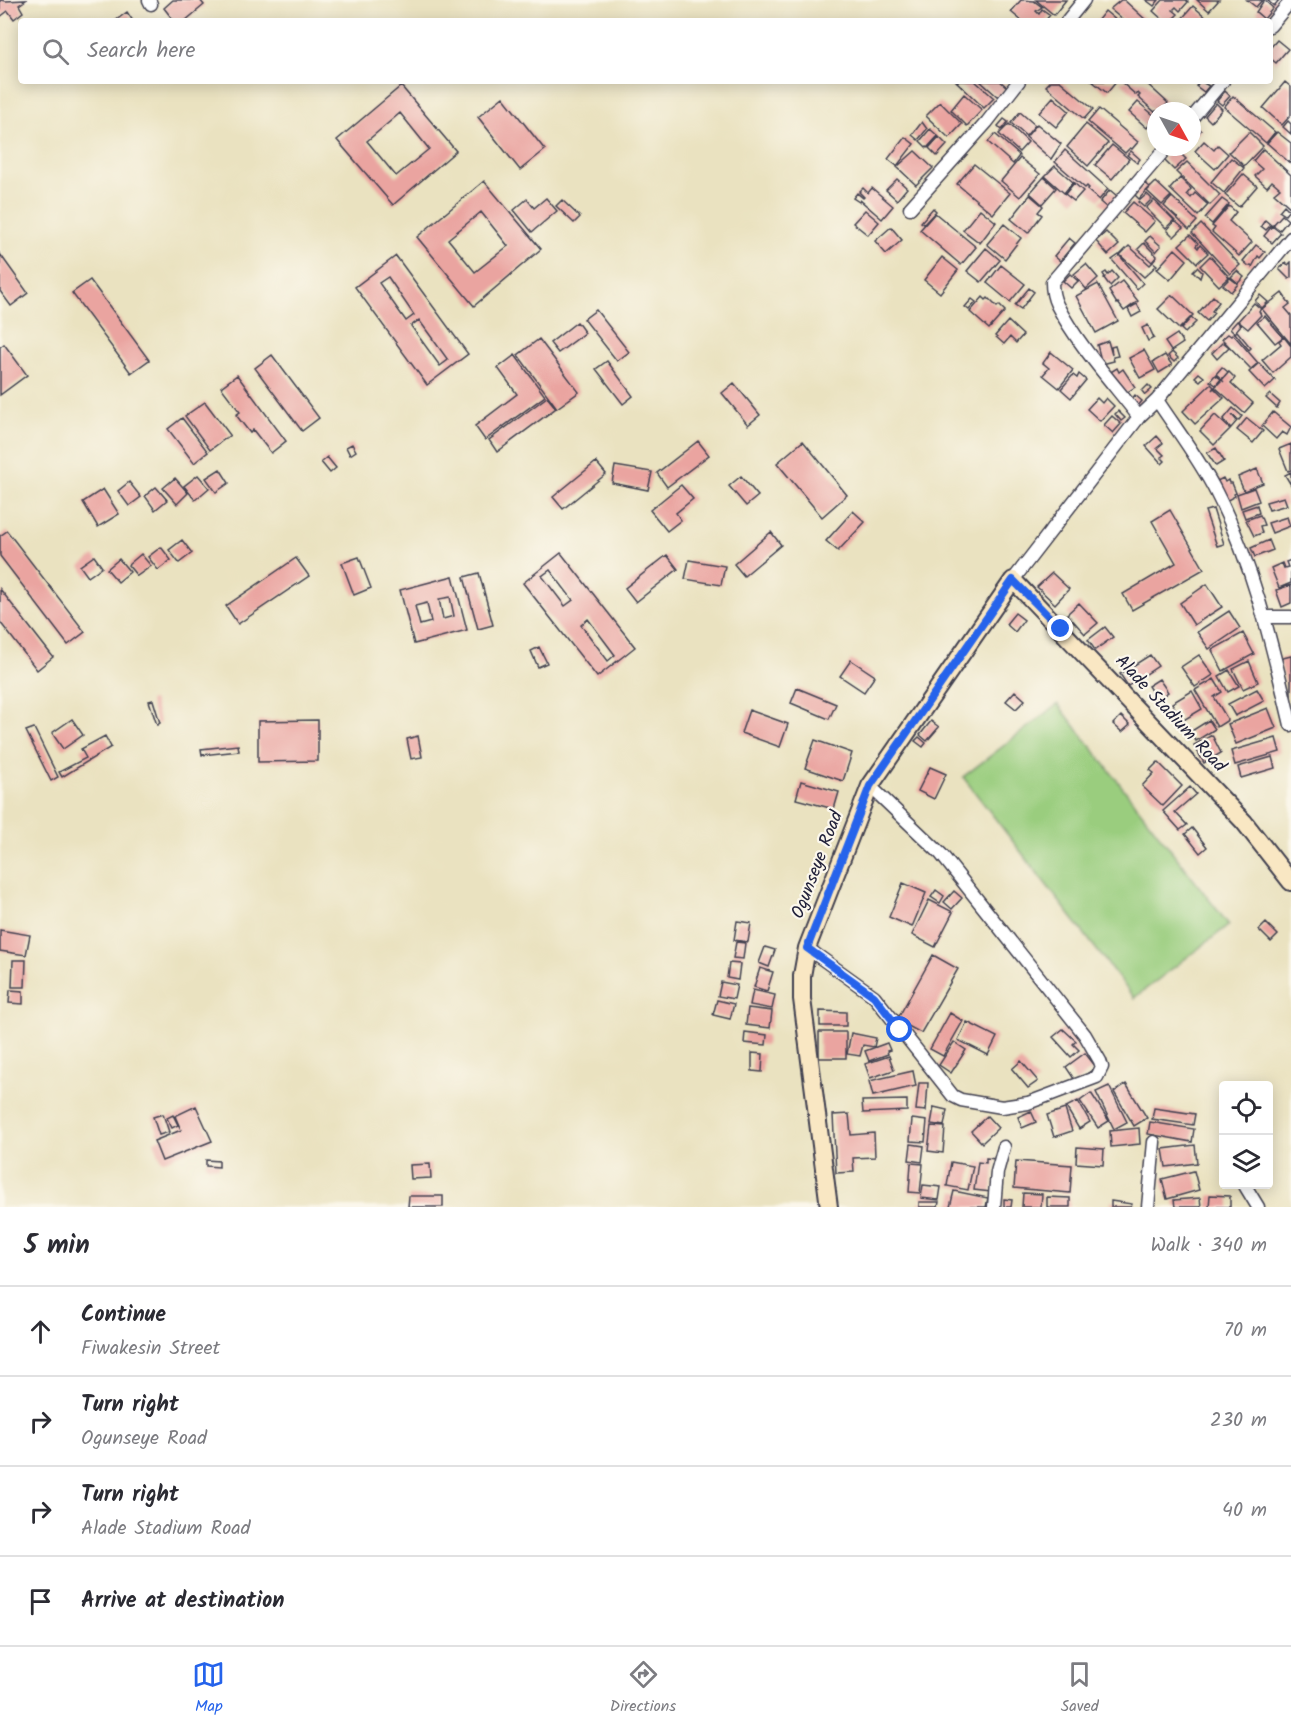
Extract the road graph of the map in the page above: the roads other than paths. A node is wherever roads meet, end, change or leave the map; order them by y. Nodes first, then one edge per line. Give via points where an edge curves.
1 (1084, 0) edge
2 (1291, 2) edge
3 (1069, 18) edge
4 (1273, 23) edge
5 (1017, 84) edge
6 (1220, 84) edge
7 (1201, 107) edge
8 (1159, 156) edge
9 (910, 208) dead end
10 (1291, 238) edge
11 (1157, 400) junction
12 (1138, 417) junction
13 (1013, 580) junction
14 (1265, 617) junction
15 (1291, 617) edge
16 (1291, 726) edge
17 (870, 786) junction
18 (1291, 882) edge
19 (807, 948) junction
20 (1154, 1142) dead end
21 (1004, 1147) dead end
22 (1247, 1189) edge
23 (829, 1207) edge
24 (994, 1207) edge
25 (1148, 1207) edge
26 (1258, 1207) edge

1 - 3 street
2 - 4 street
5 - 9 street
6 - 7 street
8 - 12 street via 1052,282 1056,304
10 - 11 street
11 - 12 street
11 - 14 street via 1216,490
12 - 13 street
13 - 17 street, Ogunseye Road
13 - 18 street, Alade Stadium Road via 1244,822
14 - 15 street
14 - 16 street
17 - 19 street, Ogunseye Road
17 - 19 street via 941,854 1085,1035 1102,1067 1097,1077 1028,1103 1002,1107 961,1100 953,1096 874,996
19 - 23 street, Ogunseye Road via 802,999
20 - 25 street
21 - 24 street
22 - 26 street

